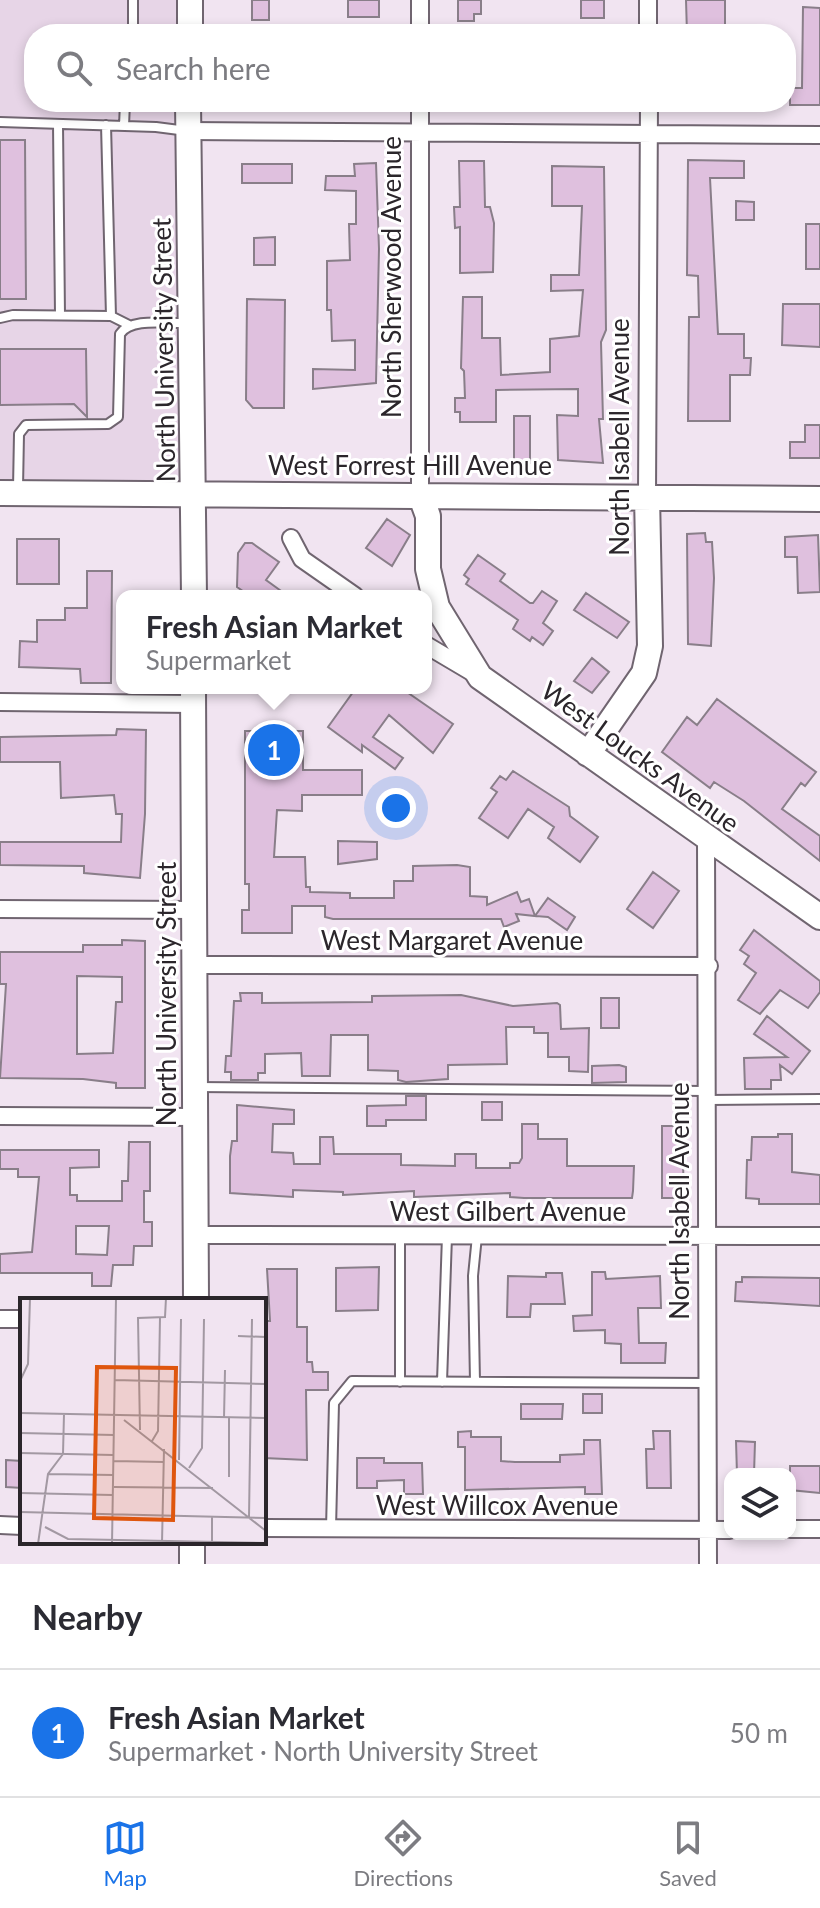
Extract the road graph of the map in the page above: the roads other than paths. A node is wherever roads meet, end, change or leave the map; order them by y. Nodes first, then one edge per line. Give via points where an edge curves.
1 (133, 0) edge
2 (190, 0) edge
3 (420, 0) edge
4 (648, 0) edge
5 (133, 24) edge
6 (190, 24) edge
7 (420, 24) edge
8 (648, 24) edge
9 (125, 112) edge
10 (188, 112) edge
11 (420, 112) edge
12 (649, 112) edge
13 (0, 122) edge
14 (58, 124) junction
15 (106, 125) junction
16 (124, 126) junction
17 (188, 131) junction
18 (421, 133) junction
19 (649, 135) junction
20 (820, 135) edge
21 (60, 315) junction
22 (111, 316) junction
23 (0, 318) edge
24 (191, 323) junction
25 (129, 325) junction
26 (9, 493) edge
27 (420, 494) junction
28 (195, 495) junction
29 (647, 495) junction
30 (820, 499) edge
31 (291, 538) dead end
32 (194, 590) edge
33 (346, 590) edge
34 (432, 649) edge
35 (480, 677) junction
36 (193, 696) edge
37 (0, 702) edge
38 (588, 754) junction
39 (706, 839) junction
40 (0, 909) edge
41 (195, 910) junction
42 (820, 917) edge
43 (196, 965) junction
44 (709, 966) junction
45 (196, 1087) junction
46 (708, 1096) junction
47 (820, 1099) edge
48 (0, 1116) edge
49 (195, 1117) junction
50 (195, 1235) junction
51 (400, 1236) junction
52 (447, 1236) junction
53 (477, 1236) junction
54 (820, 1236) edge
55 (708, 1237) junction
56 (196, 1298) edge
57 (400, 1382) junction
58 (442, 1382) junction
59 (475, 1382) junction
60 (708, 1383) junction
61 (0, 1525) edge
62 (20, 1526) edge
63 (266, 1528) edge
64 (796, 1529) edge
65 (820, 1529) edge
66 (331, 1530) junction
67 (708, 1530) junction
68 (724, 1530) edge
69 (708, 1564) edge

1 - 5 lane
2 - 6 main road
3 - 7 street
4 - 8 street
9 - 16 lane
10 - 17 main road, North University Street
11 - 18 street, North Sherwood Avenue
12 - 19 street, North Isabell Avenue
13 - 14 lane
14 - 15 lane
14 - 21 lane
15 - 16 lane
15 - 22 lane
16 - 17 lane
17 - 18 street
17 - 24 main road, North University Street
18 - 19 street
18 - 27 street, North Sherwood Avenue
19 - 20 street
19 - 29 street, North Isabell Avenue
21 - 22 lane
21 - 23 lane
22 - 25 lane
24 - 25 lane
24 - 28 main road, North University Street
25 - 26 lane via 120,334 118,417 108,424 26,425 19,434
26 - 28 main road, West Forrest Hill Avenue
27 - 28 main road, West Forrest Hill Avenue
27 - 29 main road, West Forrest Hill Avenue
27 - 35 main road, North Sherwood Avenue via 428,516 428,569 437,607
28 - 32 main road, North University Street
29 - 30 main road, West Forrest Hill Avenue
29 - 38 main road, North Isabell Avenue via 650,646 644,673
31 - 33 street via 302,559
34 - 35 street, West Loucks Avenue
35 - 38 main road, West Loucks Avenue
36 - 37 street
36 - 41 main road, North University Street
38 - 39 main road, West Loucks Avenue
39 - 42 main road, West Loucks Avenue
39 - 44 street, North Isabell Avenue
40 - 41 street
41 - 43 main road, North University Street
43 - 44 street, West Margaret Avenue
43 - 45 main road, North University Street
44 - 46 street, North Isabell Avenue
45 - 46 lane
45 - 49 main road, North University Street
46 - 47 lane
46 - 55 street, North Isabell Avenue
48 - 49 street
49 - 50 main road, North University Street
50 - 51 street, West Gilbert Avenue
50 - 56 main road, North University Street
51 - 52 street, West Gilbert Avenue
51 - 57 lane
52 - 53 street, West Gilbert Avenue
52 - 58 lane
53 - 55 street, West Gilbert Avenue
53 - 59 lane
54 - 55 street, West Gilbert Avenue
55 - 60 street, North Isabell Avenue
57 - 58 lane
57 - 66 lane via 352,1381 336,1398
58 - 59 lane
59 - 60 lane
60 - 67 street, North Isabell Avenue
61 - 62 street
63 - 66 street, West Willcox Avenue
64 - 65 street
66 - 67 street, West Willcox Avenue
67 - 68 street, West Willcox Avenue
67 - 69 street, North Isabell Avenue

